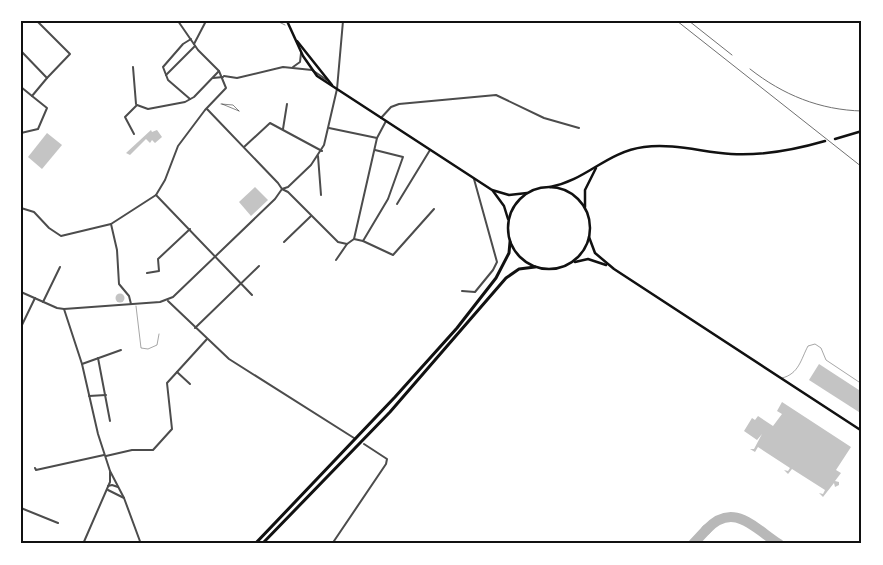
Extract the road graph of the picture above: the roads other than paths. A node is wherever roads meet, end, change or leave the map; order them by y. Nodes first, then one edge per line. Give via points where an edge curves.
1 (37, 21) edge
2 (178, 21) edge
3 (206, 21) edge
4 (287, 21) edge
5 (343, 21) edge
6 (290, 29) junction
7 (191, 40) junction
8 (185, 43) junction
9 (195, 45) junction
10 (191, 49) junction
11 (21, 51) edge
12 (301, 53) junction
13 (133, 66) dead end
14 (292, 68) junction
15 (312, 70) junction
16 (219, 71) junction
17 (166, 75) junction
18 (223, 77) junction
19 (47, 78) junction
20 (213, 78) junction
21 (329, 81) junction
22 (21, 87) edge
23 (337, 90) junction
24 (32, 96) junction
25 (190, 99) junction
26 (287, 104) dead end
27 (136, 105) junction
28 (207, 110) junction
29 (381, 118) junction
30 (386, 122) junction
31 (329, 128) junction
32 (579, 128) dead end
33 (284, 129) junction
34 (862, 131) edge
35 (21, 133) edge
36 (134, 134) dead end
37 (377, 138) junction
38 (835, 139) dead end
39 (825, 141) dead end
40 (244, 147) junction
41 (374, 150) junction
42 (430, 150) junction
43 (322, 151) junction
44 (318, 156) junction
45 (599, 164) junction
46 (474, 179) junction
47 (550, 187) junction
48 (282, 189) junction
49 (492, 190) junction
50 (528, 193) junction
51 (156, 194) junction
52 (321, 195) dead end
53 (397, 204) dead end
54 (21, 208) edge
55 (585, 208) junction
56 (434, 209) dead end
57 (312, 216) junction
58 (509, 221) junction
59 (111, 224) junction
60 (190, 229) junction
61 (590, 238) junction
62 (354, 239) junction
63 (363, 241) junction
64 (284, 242) dead end
65 (510, 242) junction
66 (347, 244) junction
67 (215, 256) junction
68 (336, 260) dead end
69 (573, 262) junction
70 (259, 266) dead end
71 (535, 267) junction
72 (60, 268) dead end
73 (614, 269) junction
74 (147, 273) dead end
75 (241, 283) junction
76 (462, 291) dead end
77 (21, 292) edge
78 (252, 295) dead end
79 (35, 298) junction
80 (168, 301) junction
81 (43, 302) junction
82 (130, 304) junction
83 (136, 304) junction
84 (64, 308) junction
85 (21, 327) edge
86 (196, 328) junction
87 (159, 334) dead end
88 (207, 339) junction
89 (122, 350) dead end
90 (98, 358) junction
91 (82, 364) junction
92 (176, 372) junction
93 (781, 378) junction
94 (190, 384) dead end
95 (862, 384) edge
96 (106, 395) junction
97 (89, 396) junction
98 (110, 421) dead end
99 (862, 431) edge
100 (354, 438) dead end
101 (364, 444) dead end
102 (105, 456) junction
103 (35, 468) dead end
104 (110, 471) junction
105 (108, 486) junction
106 (118, 487) junction
107 (107, 490) junction
108 (124, 498) junction
109 (21, 508) edge
110 (58, 523) dead end
111 (82, 544) edge
112 (141, 544) edge
113 (255, 544) edge
114 (262, 544) edge
115 (332, 544) edge

1 - 19 street via 70,54
2 - 7 street
3 - 9 street
4 - 6 main road
5 - 23 street
6 - 12 main road
6 - 21 main road
7 - 8 street
7 - 9 street
8 - 10 street
8 - 17 street via 163,64
9 - 10 street
9 - 16 street
10 - 17 street
11 - 19 street
12 - 14 street via 300,62
12 - 15 main road
13 - 27 street
14 - 15 street
14 - 18 street via 266,70 237,78
15 - 21 street
15 - 23 main road
16 - 18 street
16 - 20 street
17 - 25 street
18 - 20 street
18 - 28 street via 224,91
19 - 24 street
20 - 25 street
21 - 23 main road
22 - 24 street
23 - 29 main road
23 - 31 street
24 - 35 street via 47,108 38,128
25 - 27 street via 152,108
26 - 33 street
27 - 36 street via 125,117
28 - 40 street
28 - 51 street via 178,146 166,180
29 - 30 main road
29 - 32 street via 391,107 399,104 496,95 544,118
30 - 37 street
30 - 42 main road
31 - 37 street
31 - 43 street
33 - 40 street via 268,123
33 - 43 street
34 - 38 main road
37 - 41 street
39 - 45 main road via 777,153 753,155 649,146 620,153
40 - 48 street
41 - 62 street
41 - 63 street via 403,157 388,199
42 - 46 main road
42 - 53 street
43 - 44 street
44 - 48 street via 288,187
44 - 52 street
45 - 47 main road via 570,183
45 - 55 main road via 585,190
46 - 49 main road
46 - 76 street via 497,262 475,292
47 - 50 main road
47 - 55 main road via 572,194
48 - 57 street
48 - 67 street
49 - 50 main road via 509,195
49 - 58 main road via 504,206
50 - 58 main road via 515,206
51 - 59 street
51 - 60 street
54 - 59 street via 34,212 61,236
55 - 61 main road via 590,222
56 - 63 street via 393,255
57 - 64 street
57 - 66 street via 338,242
58 - 65 main road
59 - 82 street via 117,250 119,284
60 - 67 street
60 - 74 street via 158,259 159,271
61 - 69 main road
61 - 73 main road via 595,253
62 - 63 street
62 - 66 street
65 - 71 main road via 521,259
65 - 113 highway via 510,253 496,278 457,328 396,397
66 - 68 street
67 - 75 street
67 - 80 street
69 - 71 main road via 559,268
69 - 73 main road via 588,259
70 - 75 street
71 - 114 highway via 519,269 506,278 390,412
72 - 81 street
73 - 93 main road
75 - 78 street
75 - 86 street
77 - 79 street
79 - 81 street
79 - 85 street
80 - 83 street
80 - 86 street
81 - 84 street
82 - 83 street
82 - 84 street
83 - 87 lane via 141,348 158,345
84 - 91 street
86 - 88 street
88 - 92 street
88 - 100 street via 229,359
89 - 90 street
90 - 91 street
90 - 96 street
91 - 97 street
92 - 94 street
92 - 102 street via 167,383 172,429 152,450 132,450
93 - 95 lane via 793,373 808,346 815,344 832,365
93 - 99 main road
96 - 97 street
96 - 98 street
97 - 102 street
101 - 115 street via 388,459
102 - 103 street
102 - 104 street
104 - 105 street
104 - 106 street
105 - 106 street
105 - 107 street
106 - 108 street
107 - 108 street
107 - 111 street
108 - 112 street
109 - 110 street

